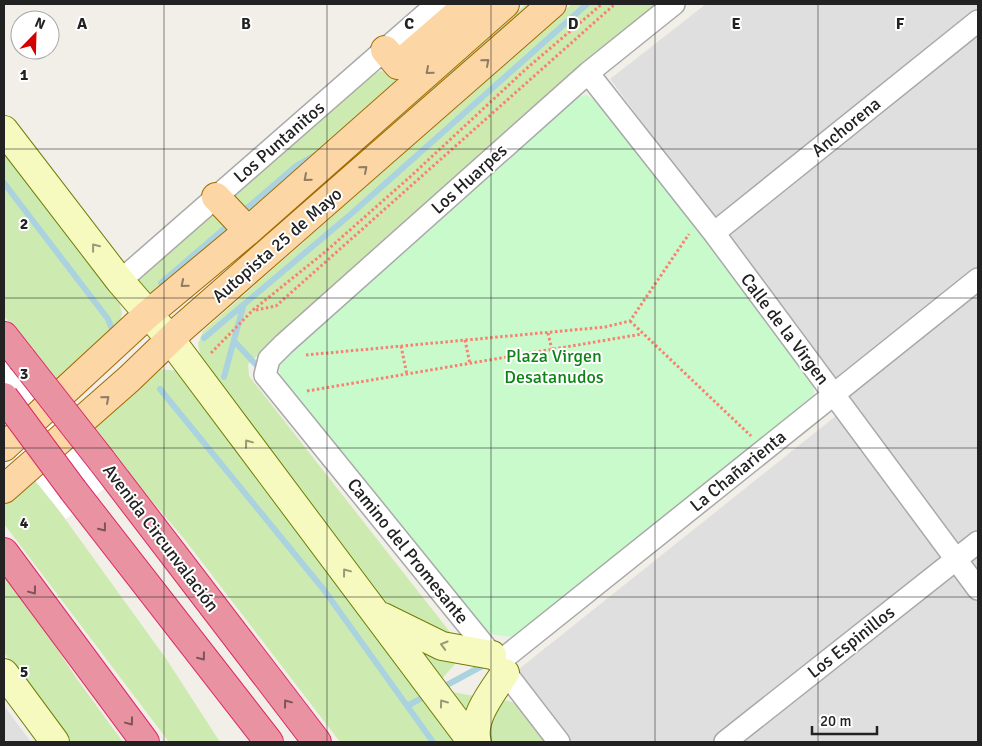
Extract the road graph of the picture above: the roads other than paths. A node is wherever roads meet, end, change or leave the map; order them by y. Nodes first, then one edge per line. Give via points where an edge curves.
1 (437, 4) edge
2 (552, 4) edge
3 (674, 4) edge
4 (503, 6) edge
5 (978, 21) edge
6 (385, 50) junction
7 (588, 73) junction
8 (4, 130) edge
9 (216, 197) junction
10 (248, 230) junction
11 (705, 237) junction
12 (978, 279) edge
13 (120, 281) junction
14 (147, 315) junction
15 (4, 336) edge
16 (170, 340) junction
17 (269, 359) joint
18 (833, 395) junction
19 (4, 397) edge
20 (4, 447) edge
21 (4, 489) edge
22 (978, 542) edge
23 (4, 552) edge
24 (956, 560) junction
25 (978, 589) edge
26 (378, 615) junction
27 (498, 664) junction
28 (4, 673) edge
29 (55, 742) edge
30 (145, 742) edge
31 (269, 742) edge
32 (316, 742) edge
33 (472, 742) edge
34 (477, 742) edge
35 (559, 742) edge
36 (724, 742) edge

1 - 6 street, Los Puntanitos
16 -> 2 main road, Autopista 25 de Mayo
3 - 7 street, Los Huarpes
4 - 6 main road via 463,9 398,65
4 -> 10 main road, Autopista 25 de Mayo
5 - 11 street, Anchorena
6 - 9 street, Los Puntanitos
7 - 11 street, Calle de la Virgen
7 - 17 street, Los Huarpes
13 -> 8 street
9 - 10 main road
9 - 13 street, Los Puntanitos
10 -> 14 main road, Autopista 25 de Mayo
11 - 18 street, Calle de la Virgen
12 - 18 street, La Chañarienta
13 - 14 street
14 - 16 street
14 - 20 main road, Autopista 25 de Mayo
32 -> 15 highway, Avenida Circunvalación, bridge
21 -> 16 main road, Autopista 25 de Mayo
26 -> 16 street
17 - 27 street, Camino del Promesante via 265,374
18 - 24 street, Calle de la Virgen
18 - 27 street, La Chañarienta
19 -> 31 highway, bridge
22 - 24 street, Los Espinillos
23 -> 30 highway
24 - 25 street, Calle de la Virgen
24 - 36 street, Los Espinillos
27 -> 26 street via 442,646
33 -> 26 street
27 - 34 street via 476,728
27 - 35 street, Camino del Promesante
28 - 29 street

